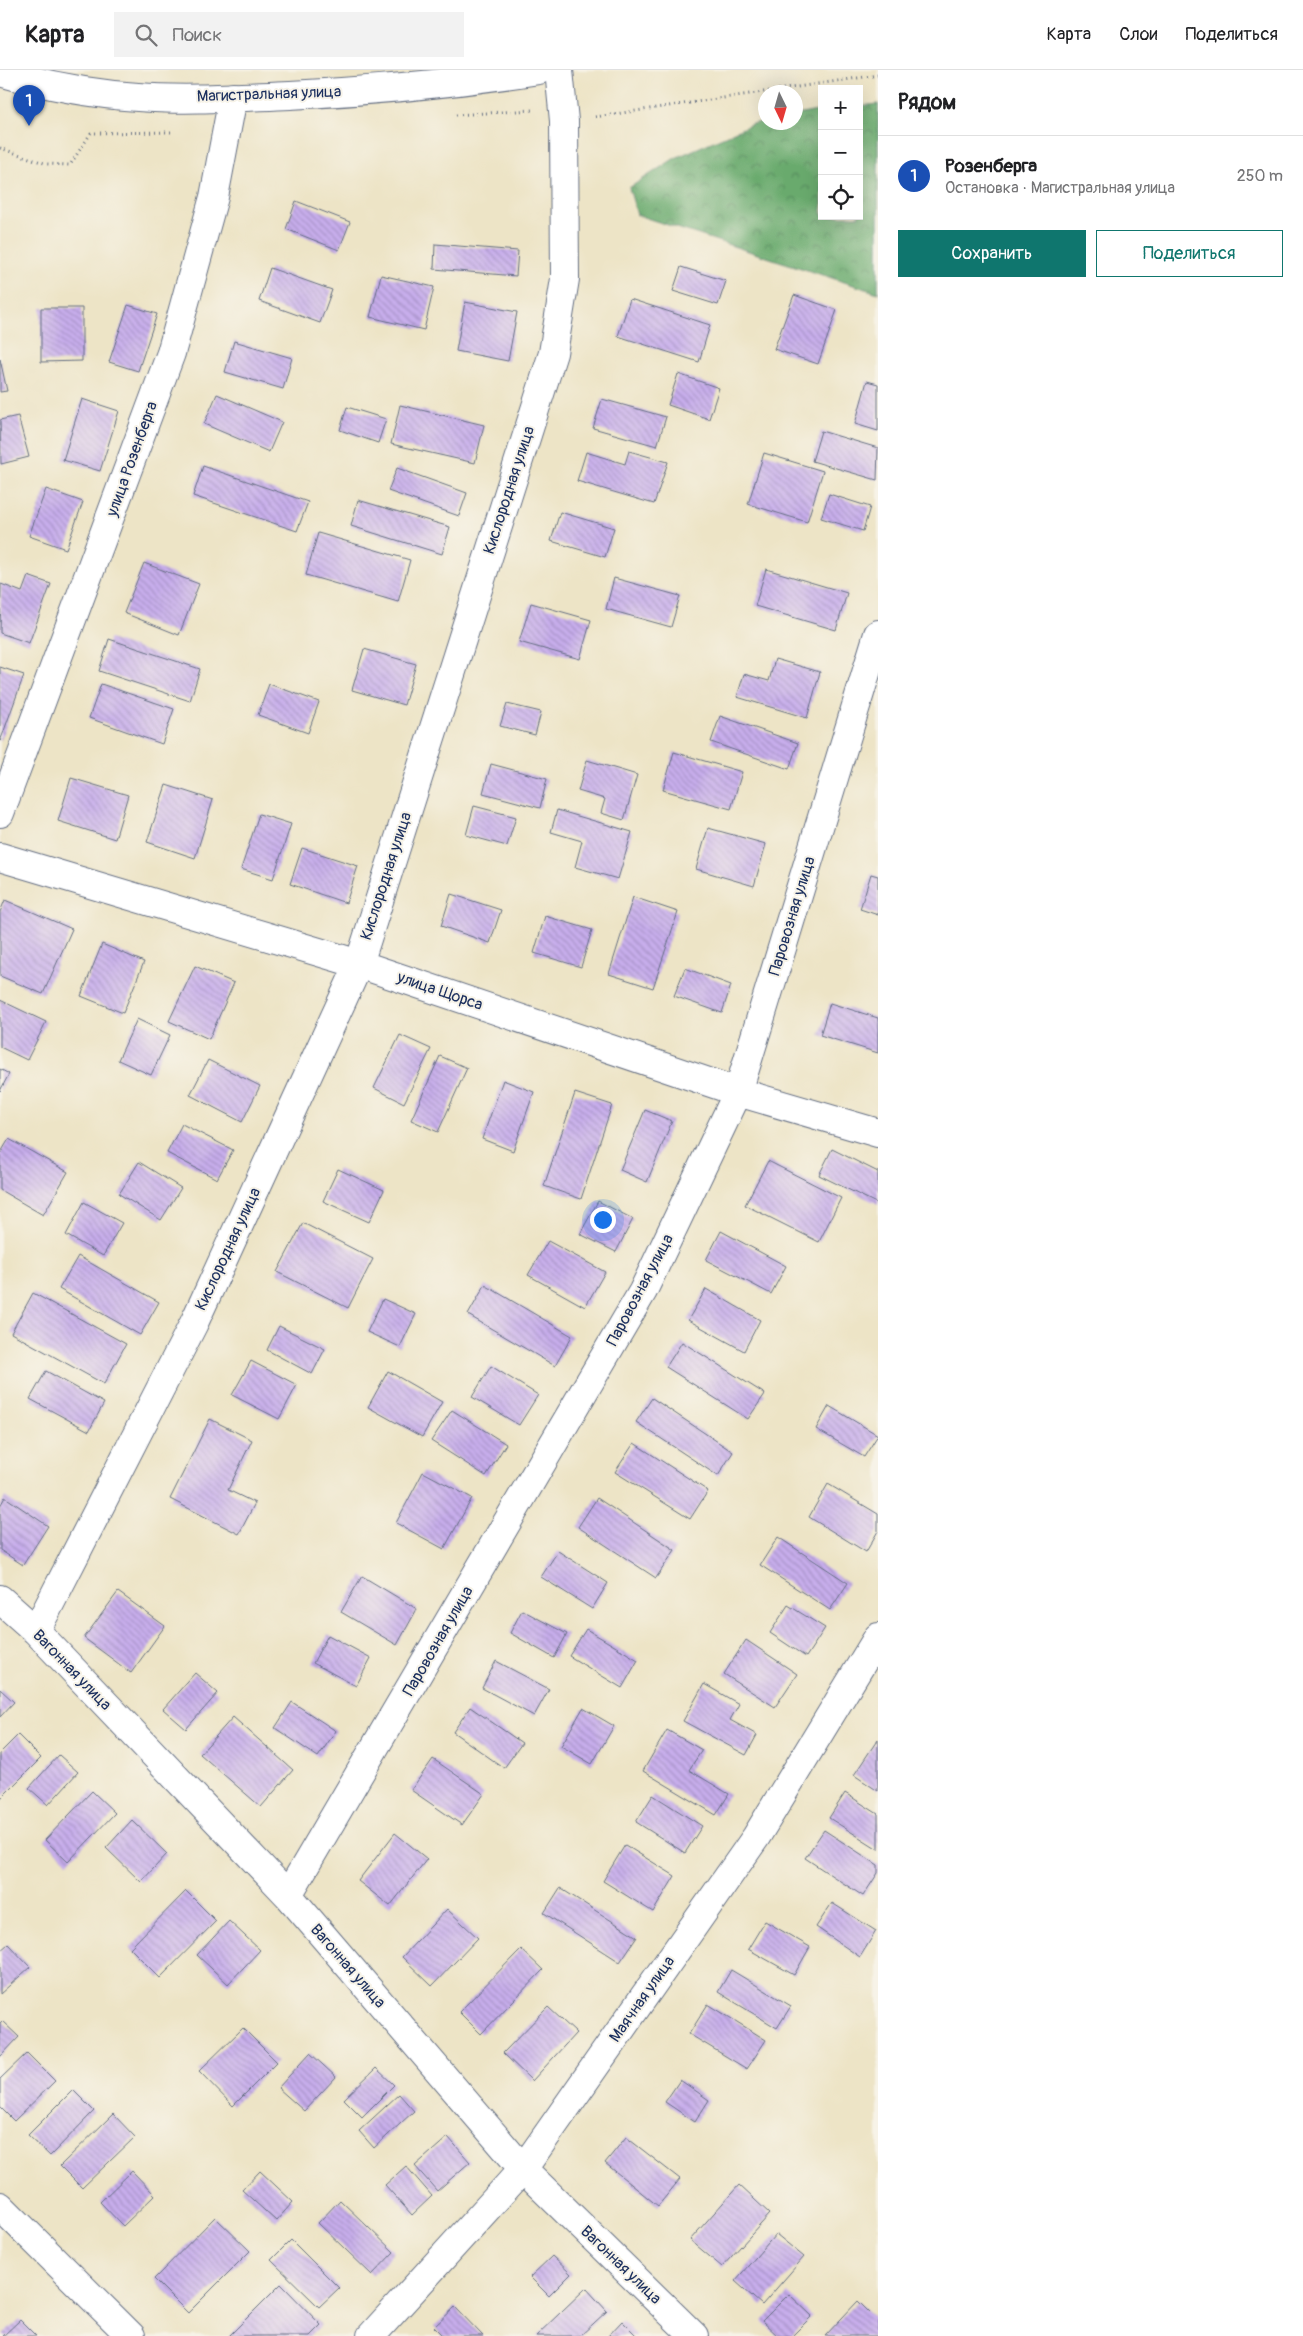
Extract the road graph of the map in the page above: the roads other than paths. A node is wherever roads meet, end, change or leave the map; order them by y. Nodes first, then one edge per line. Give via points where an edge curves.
1 (539, 70) edge
2 (559, 70) edge
3 (0, 72) edge
4 (233, 97) junction
5 (878, 634) edge
6 (0, 813) edge
7 (0, 857) edge
8 (359, 964) junction
9 (738, 1092) junction
10 (878, 1133) edge
11 (0, 1599) edge
12 (36, 1632) junction
13 (878, 1636) edge
14 (288, 1895) junction
15 (523, 2169) junction
16 (0, 2206) edge
17 (131, 2336) edge
18 (371, 2336) edge
19 (694, 2336) edge

1 - 4 street, Магистральная улица via 366,91
2 - 8 street, Кислородная улица via 564,121 565,279 553,353
3 - 4 street, Магистральная улица via 46,85 138,97
4 - 6 street, улица Розенберга via 214,197 171,353
5 - 9 street, Паровозная улица
7 - 8 street, улица Щорса
8 - 9 street, улица Щорса
8 - 12 street, Кислородная улица via 194,1323
9 - 10 street, улица Щорса
9 - 14 street, Паровозная улица via 643,1292
11 - 12 street, Вагонная улица
12 - 14 street, Вагонная улица
13 - 15 street, Маячная улица via 756,1837
14 - 15 street, Вагонная улица
15 - 18 street, Маячная улица
15 - 19 street, Вагонная улица
16 - 17 street

